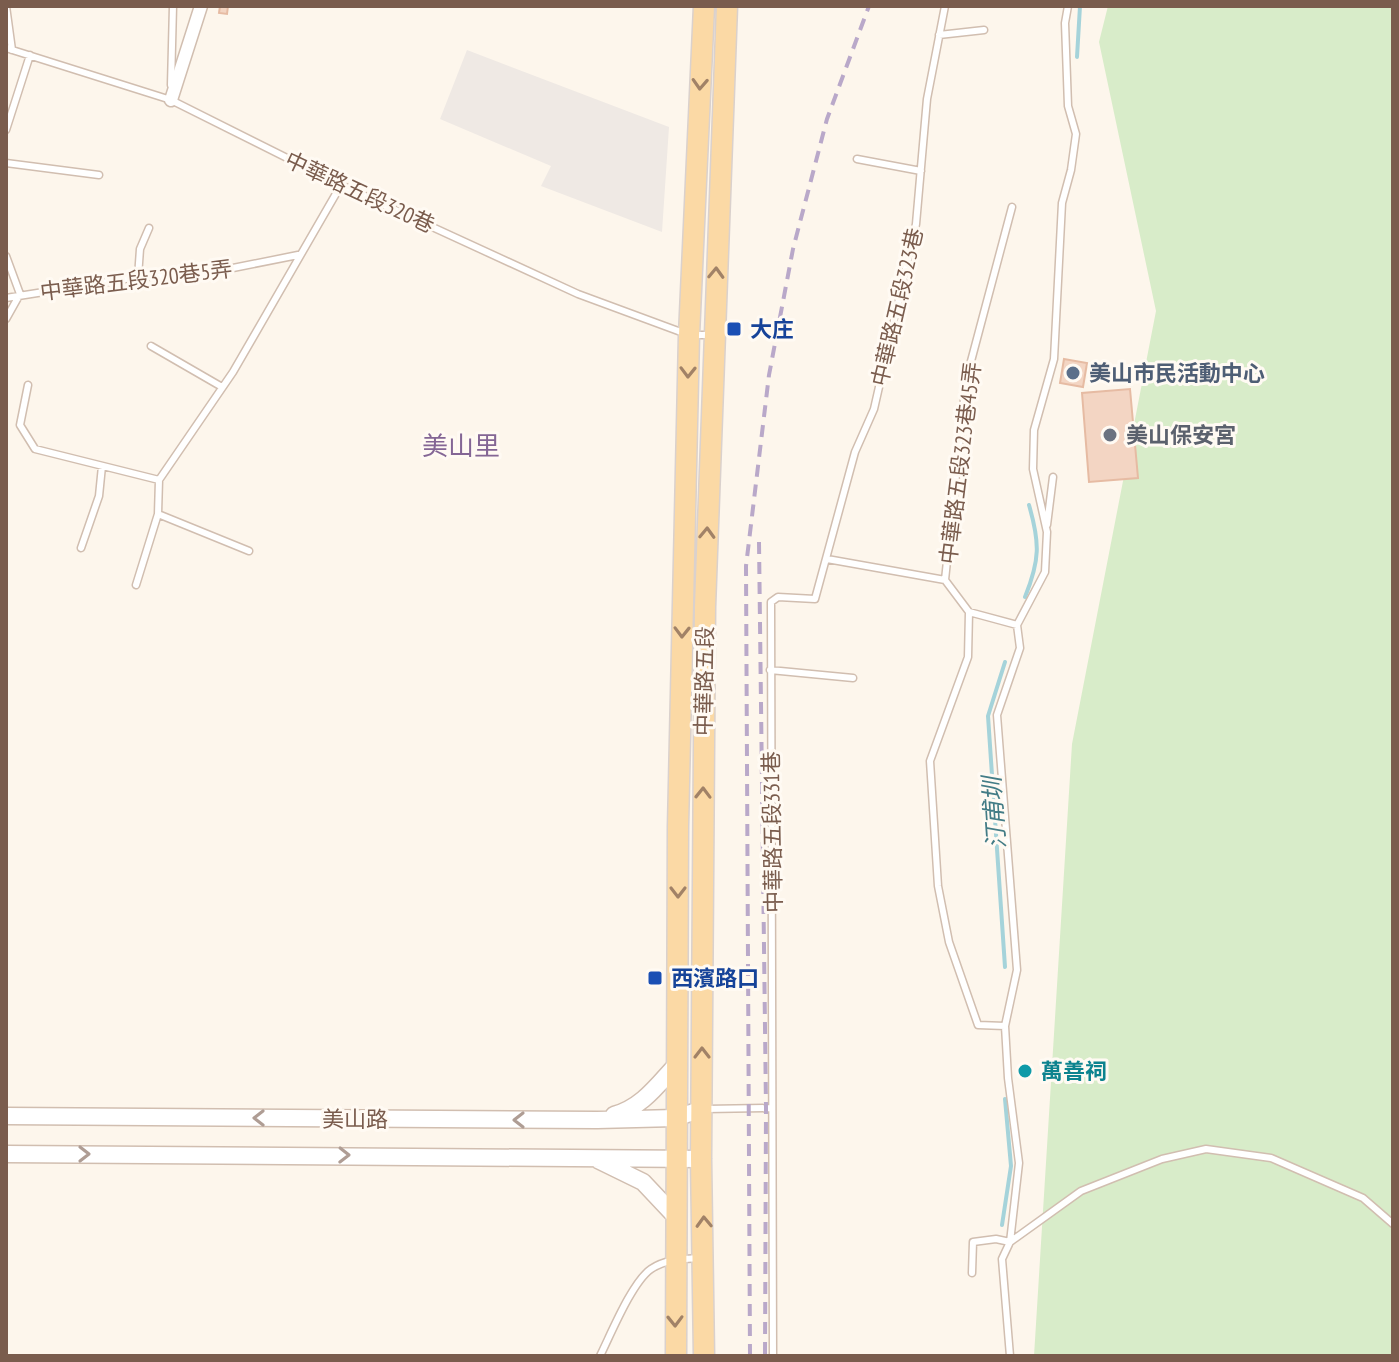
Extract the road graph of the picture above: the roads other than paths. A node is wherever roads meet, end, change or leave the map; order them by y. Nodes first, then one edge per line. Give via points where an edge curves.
1 (6, 6) edge
2 (173, 6) edge
3 (201, 6) edge
4 (727, 6) edge
5 (945, 6) edge
6 (1068, 6) edge
7 (700, 7) edge
8 (984, 30) dead end
9 (939, 35) junction
10 (9, 49) edge
11 (30, 55) junction
12 (171, 100) junction
13 (6, 130) edge
14 (857, 159) dead end
15 (6, 163) edge
16 (921, 171) junction
17 (99, 175) dead end
18 (341, 185) junction
19 (1012, 207) dead end
20 (149, 228) dead end
21 (298, 255) junction
22 (6, 256) edge
23 (138, 277) junction
24 (20, 294) junction
25 (6, 298) edge
26 (6, 319) edge
27 (689, 335) junction
28 (714, 335) junction
29 (151, 346) dead end
30 (28, 385) dead end
31 (222, 387) junction
32 (102, 466) junction
33 (1053, 477) dead end
34 (159, 480) junction
35 (158, 514) junction
36 (1047, 532) junction
37 (81, 548) dead end
38 (249, 551) dead end
39 (827, 559) junction
40 (945, 580) junction
41 (136, 585) dead end
42 (815, 599) joint
43 (969, 612) junction
44 (1017, 625) junction
45 (770, 670) junction
46 (853, 678) dead end
47 (702, 825) junction
48 (678, 827) junction
49 (1005, 1026) junction
50 (678, 1063) junction
51 (772, 1108) junction
52 (703, 1109) junction
53 (6, 1116) edge
54 (675, 1118) junction
55 (597, 1120) junction
56 (6, 1154) edge
57 (593, 1158) junction
58 (675, 1159) junction
59 (701, 1159) junction
60 (675, 1216) junction
61 (1393, 1224) edge
62 (1010, 1242) junction
63 (703, 1258) junction
64 (675, 1259) junction
65 (972, 1273) dead end
66 (600, 1356) edge
67 (676, 1356) edge
68 (704, 1356) edge
69 (773, 1356) edge
70 (1010, 1356) edge

1 - 10 lane
2 - 12 lane
3 - 12 street
28 -> 4 main road, 中華路五段
5 - 9 lane, 中華路五段323巷
6 - 36 lane via 1068,106 1076,134 1062,203 1054,359 1034,430 1033,469
7 -> 27 main road, 中華路五段
8 - 9 lane
9 - 16 lane, 中華路五段323巷
10 - 11 lane, 中華路五段320巷
11 - 12 lane, 中華路五段320巷
11 - 13 lane
12 - 18 lane, 中華路五段320巷
14 - 16 lane
15 - 17 lane
16 - 39 lane, 中華路五段323巷 via 916,224 874,409 855,452
18 - 21 lane
18 - 27 lane, 中華路五段320巷 via 578,294
19 - 40 lane, 中華路五段323巷45弄 via 966,380
20 - 23 lane via 140,249
21 - 23 lane, 中華路五段320巷5弄 via 198,275
21 - 31 lane
22 - 24 lane
23 - 24 lane, 中華路五段320巷5弄
24 - 25 lane, 中華路五段320巷5弄
24 - 26 lane
27 - 28 lane, 中華路五段320巷
27 -> 48 main road, 中華路五段
47 -> 28 main road, 中華路五段
29 - 31 lane
30 - 32 lane via 20,425 35,449
31 - 34 lane
32 - 34 lane
32 - 37 lane via 99,496
33 - 36 lane
34 - 35 lane
35 - 38 lane
35 - 41 lane
36 - 44 lane via 1045,572
39 - 40 lane
39 - 42 lane, 中華路五段323巷
40 - 43 lane
42 - 45 lane, 中華路五段331巷 via 778,597 771,602
43 - 44 lane
43 - 49 lane via 968,657 930,761 938,886 949,942 978,1025
44 - 49 lane via 1020,648 997,715 1017,970
45 - 46 lane
45 - 51 lane, 中華路五段331巷
47 - 48 street
52 -> 47 main road, 中華路五段
48 -> 50 main road, 中華路五段
49 - 62 lane via 1019,1163
50 - 54 main road, 中華路五段
50 - 55 street via 645,1100
51 - 52 lane
51 - 69 lane, 中華路五段331巷
52 - 54 street, 美山路
52 - 59 main road, 中華路五段
55 -> 53 street, 美山路
54 - 55 street, 美山路
54 - 58 main road, 中華路五段
56 -> 57 street, 美山路
57 - 58 street, 美山路
57 - 60 street via 643,1182
58 - 59 street, 美山路
58 - 60 main road, 中華路五段
63 -> 59 main road, 中華路五段
60 - 64 main road, 中華路五段
61 - 62 lane via 1363,1198 1271,1158 1206,1149 1162,1159 1081,1191
62 - 65 lane via 973,1242
62 - 70 lane via 1002,1259
63 - 64 lane
63 - 68 main road, 中華路五段
64 - 66 lane via 650,1270 629,1298
64 -> 67 main road, 中華路五段

